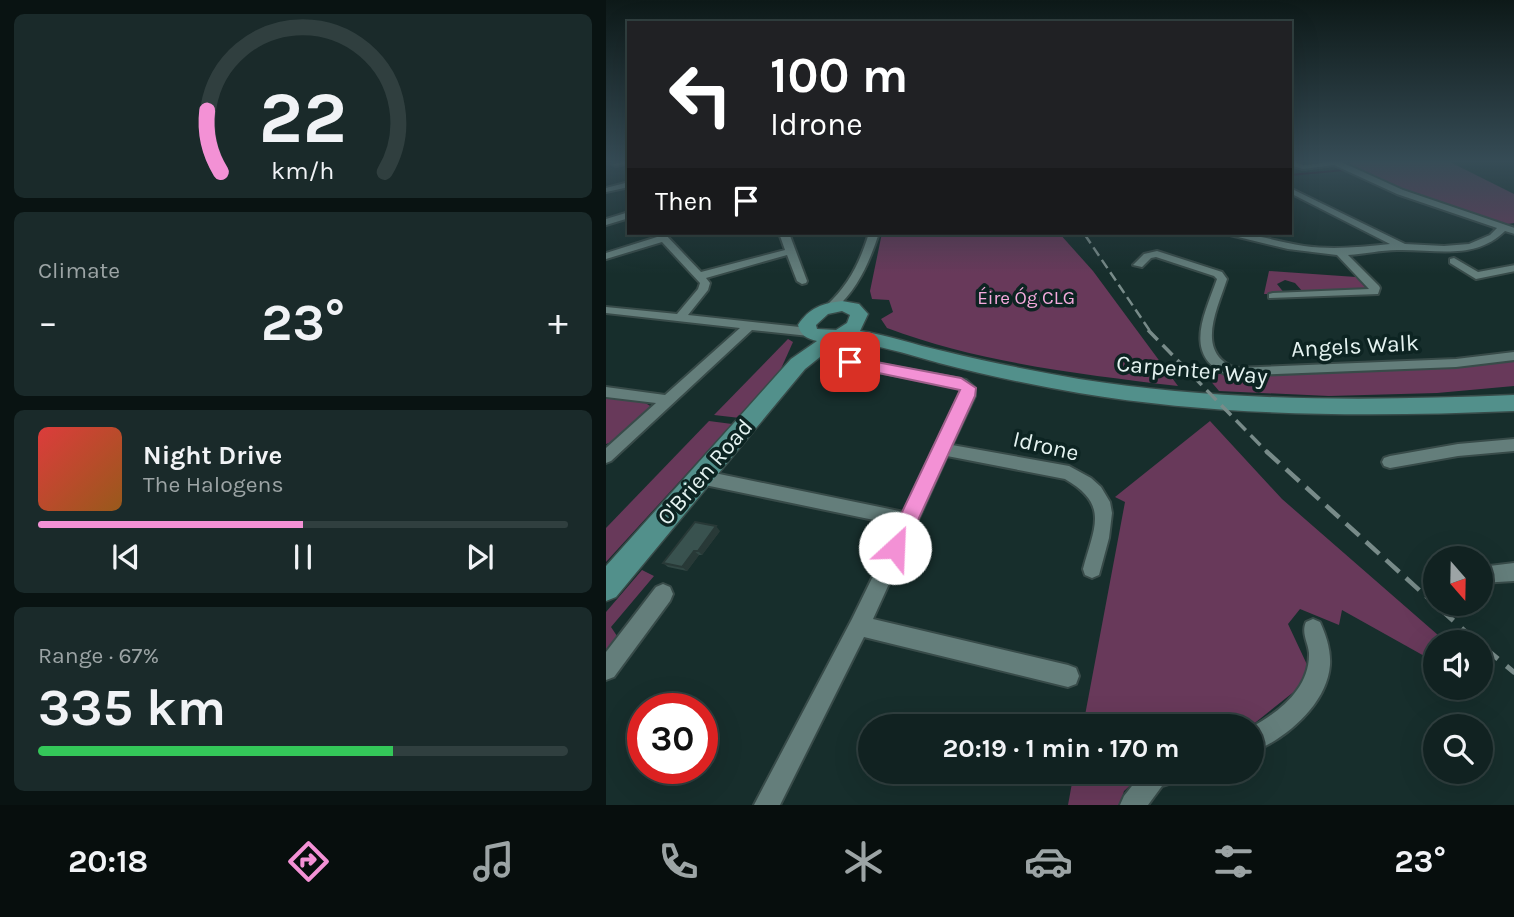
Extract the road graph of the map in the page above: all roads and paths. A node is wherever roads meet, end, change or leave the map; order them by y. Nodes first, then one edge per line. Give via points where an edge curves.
1 (1307, 199) edge
2 (1406, 199) edge
3 (1411, 199) edge
4 (627, 216) edge
5 (606, 222) edge
6 (1466, 225) dead end
7 (1509, 229) edge
8 (661, 235) edge
9 (785, 235) edge
10 (873, 235) edge
11 (1240, 235) edge
12 (1275, 235) edge
13 (1273, 244) junction
14 (1402, 247) junction
15 (791, 251) junction
16 (1339, 251) junction
17 (606, 256) edge
18 (1454, 261) dead end
19 (1138, 265) dead end
20 (1514, 268) edge
21 (700, 276) junction
22 (802, 281) dead end
23 (856, 281) junction
24 (1285, 281) dead end
25 (1297, 295) junction
26 (1273, 296) dead end
27 (830, 308) junction
28 (606, 310) edge
29 (679, 319) junction
30 (861, 321) junction
31 (755, 327) junction
32 (810, 327) junction
33 (837, 336) junction
34 (1514, 356) edge
35 (806, 357) junction
36 (841, 361) dead end
37 (606, 392) edge
38 (668, 401) junction
39 (1514, 403) edge
40 (1514, 445) edge
41 (942, 449) junction
42 (607, 455) edge
43 (1390, 462) dead end
44 (700, 477) junction
45 (908, 520) junction
46 (1092, 569) dead end
47 (1514, 572) edge
48 (1493, 574) edge
49 (606, 587) edge
50 (663, 594) dead end
51 (859, 626) junction
52 (1313, 629) dead end
53 (606, 669) edge
54 (1068, 676) dead end
55 (1264, 731) edge
56 (1149, 784) edge
57 (767, 805) edge
58 (1133, 805) edge

1 - 14 street
2 - 6 street
3 - 7 street
4 - 5 street
7 - 14 street via 1486,244 1467,248
8 - 17 street
8 - 21 street
9 - 15 street
10 - 23 street
11 - 13 street
12 - 13 street
13 - 16 street
14 - 16 street
15 - 21 street
15 - 22 street
16 - 25 street via 1374,292
18 - 20 street via 1476,276
19 - 34 street, Angels Walk via 1157,254 1218,274 1222,279 1205,332 1212,360 1227,371 1382,367
21 - 29 street via 703,290
23 - 27 street
23 - 30 street
24 - 25 street
25 - 26 street
27 - 30 street
27 - 32 street
28 - 29 street
29 - 31 street
30 - 33 street, Carpenter Way
30 - 39 street, Carpenter Way via 1030,377 1144,394 1316,407
31 - 32 street
31 - 38 street
32 - 33 street, Carpenter Way via 821,337
32 - 35 street
33 - 35 street, O'Brien Road
35 - 44 street, O'Brien Road
36 - 41 street via 968,388
37 - 38 street
38 - 42 street
40 - 43 street
41 - 45 street
41 - 46 street, Idrone via 1069,473 1088,482 1098,492 1105,511
44 - 45 street
44 - 49 street, O'Brien Road
45 - 51 street
47 - 48 street
50 - 53 street
51 - 54 street
51 - 57 street
52 - 55 street via 1320,652 1309,694
56 - 58 street

